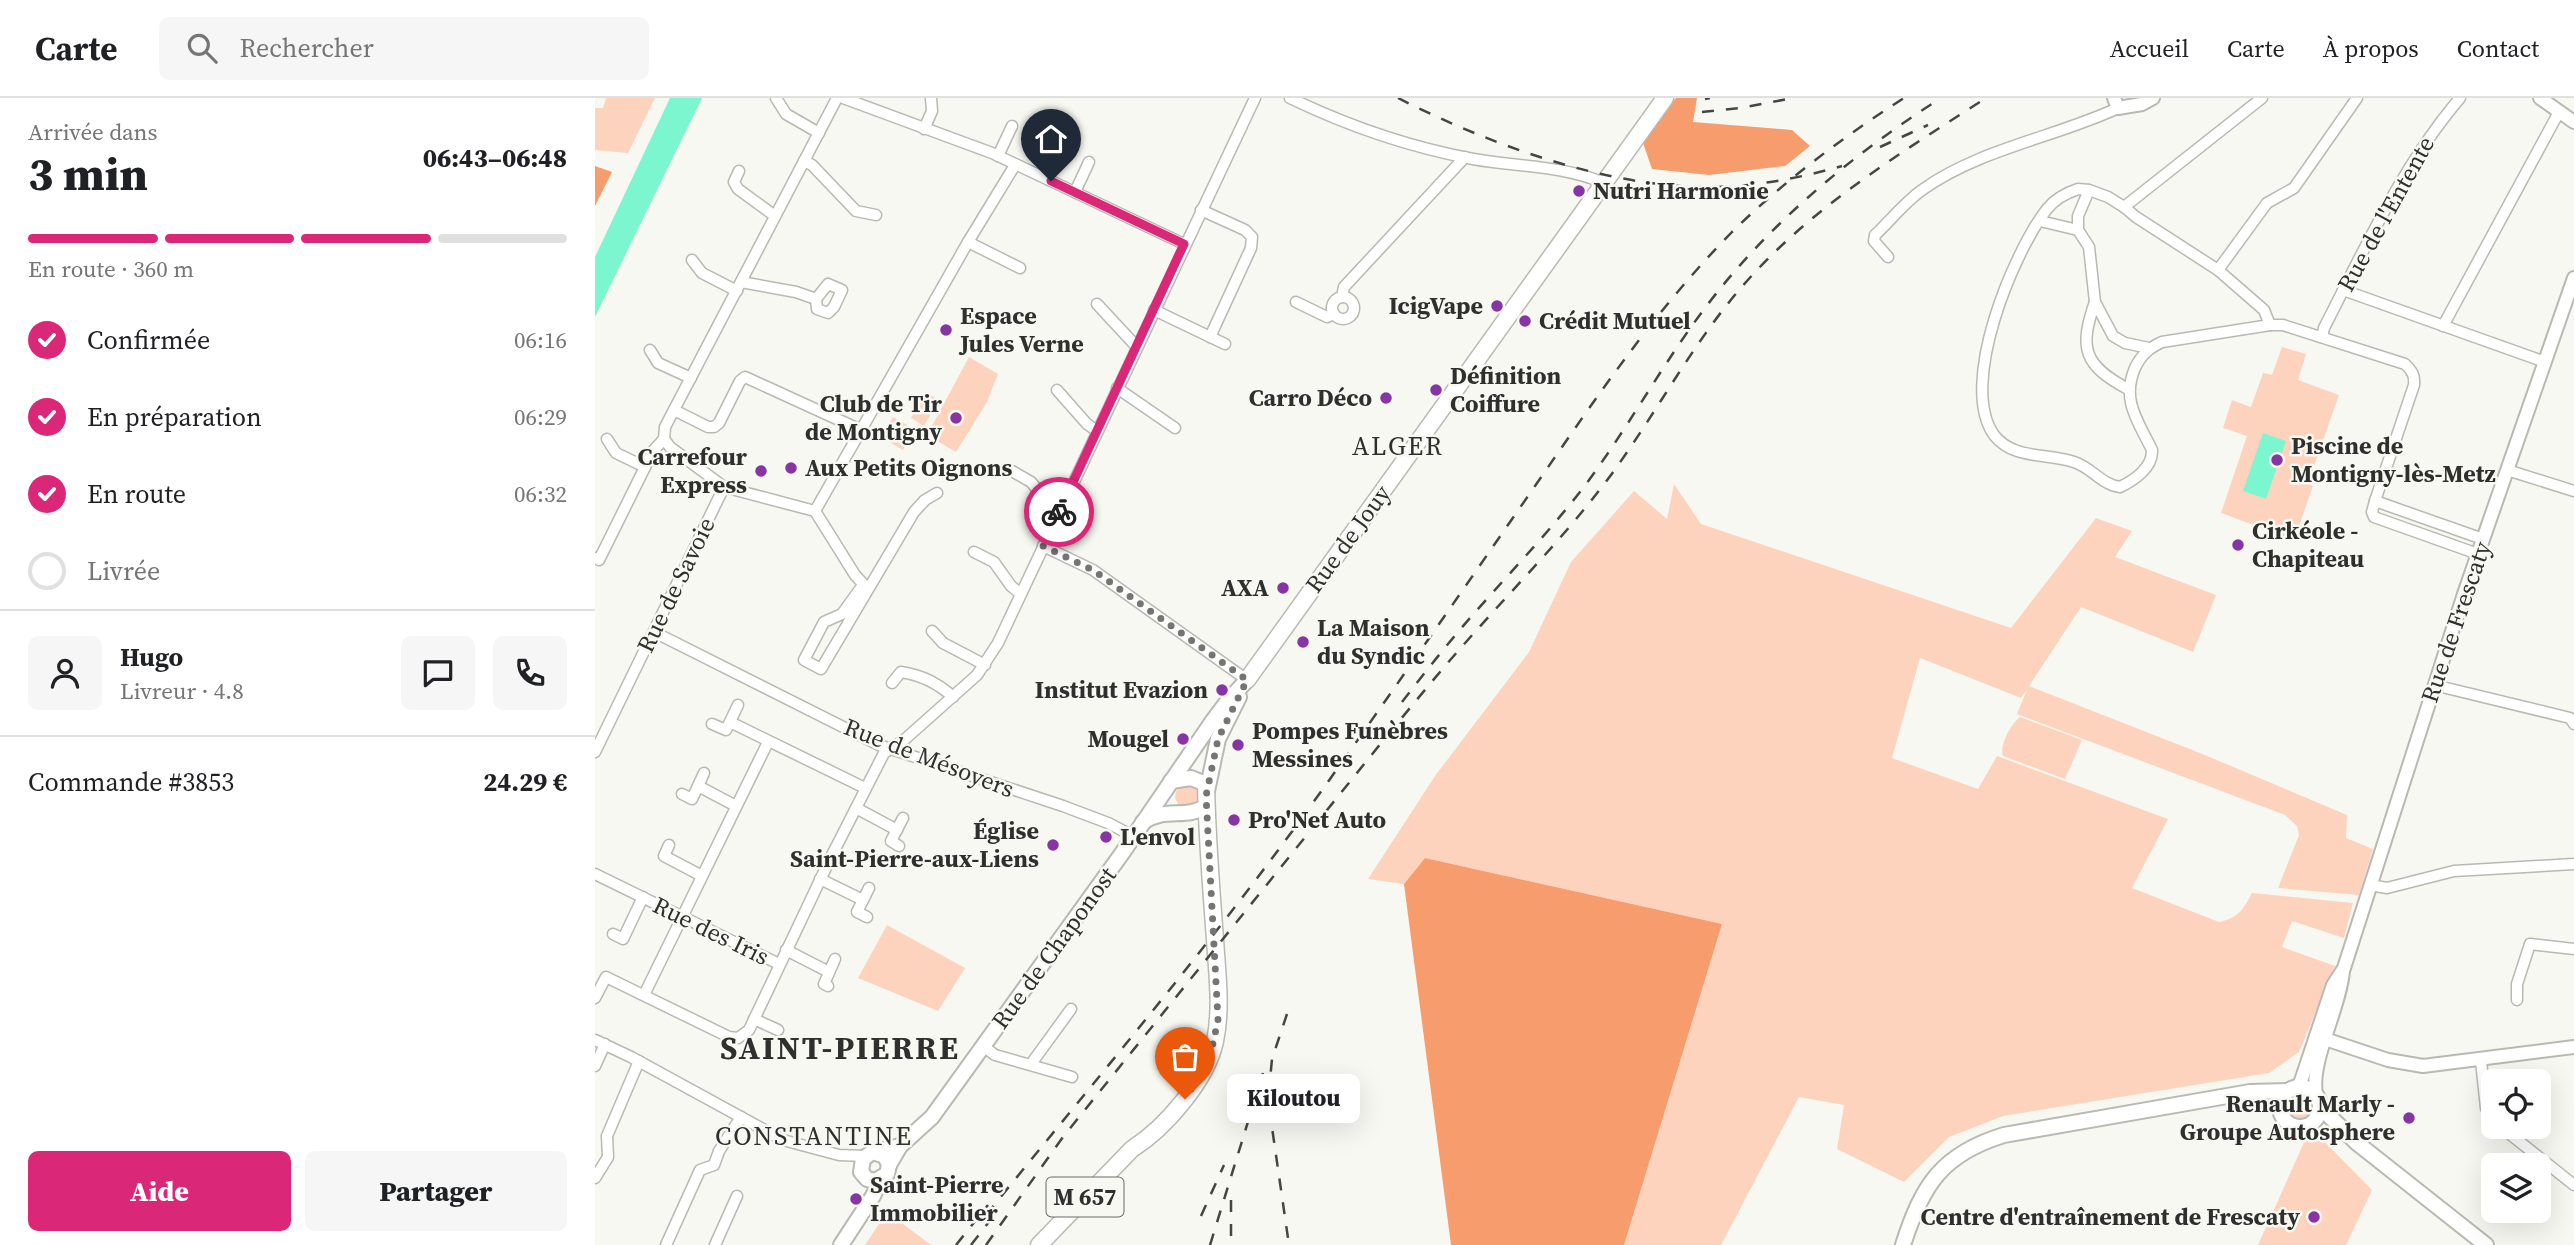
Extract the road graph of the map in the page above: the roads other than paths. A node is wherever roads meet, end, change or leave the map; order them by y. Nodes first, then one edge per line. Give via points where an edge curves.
1 (776, 98) edge
2 (837, 98) edge
3 (843, 98) edge
4 (931, 98) edge
5 (1255, 98) edge
6 (1290, 98) edge
7 (1665, 98) edge
8 (2153, 98) edge
9 (2262, 98) edge
10 (2357, 98) edge
11 (2460, 98) edge
12 (2540, 98) edge
13 (2116, 103) edge
14 (2559, 112) junction
15 (2574, 122) edge
16 (1012, 126) dead end
17 (924, 129) junction
18 (819, 133) junction
19 (998, 156) junction
20 (1465, 157) junction
21 (804, 161) junction
22 (1089, 162) dead end
23 (1015, 165) junction
24 (739, 171) dead end
25 (1604, 183) junction
26 (2089, 190) junction
27 (1075, 192) junction
28 (2124, 206) junction
29 (1201, 210) junction
30 (876, 215) dead end
31 (775, 216) junction
32 (2040, 221) junction
33 (2078, 230) junction
34 (968, 242) junction
35 (1184, 244) junction
36 (1888, 257) dead end
37 (692, 260) dead end
38 (1020, 268) dead end
39 (2218, 270) junction
40 (2574, 278) edge
41 (739, 286) junction
42 (2343, 290) junction
43 (1342, 297) junction
44 (816, 299) dead end
45 (1296, 302) dead end
46 (2095, 302) junction
47 (1097, 304) dead end
48 (1154, 310) junction
49 (1334, 314) junction
50 (2270, 325) junction
51 (2443, 326) junction
52 (1210, 337) junction
53 (2322, 337) junction
54 (1225, 344) dead end
55 (1136, 346) junction
56 (2149, 348) junction
57 (650, 350) dead end
58 (2545, 362) junction
59 (691, 378) junction
60 (1117, 388) junction
61 (2128, 389) junction
62 (1057, 390) dead end
63 (674, 410) junction
64 (1175, 428) dead end
65 (861, 430) junction
66 (1097, 431) junction
67 (607, 439) dead end
68 (664, 439) junction
69 (645, 467) junction
70 (2507, 470) junction
71 (1012, 471) dead end
72 (724, 487) junction
73 (2574, 491) edge
74 (937, 493) dead end
75 (2375, 501) junction
76 (815, 511) junction
77 (1058, 513) junction
78 (2483, 539) junction
79 (1043, 546) junction
80 (974, 552) dead end
81 (2478, 554) junction
82 (595, 558) edge
83 (865, 587) junction
84 (1021, 594) junction
85 (847, 615) junction
86 (932, 631) dead end
87 (654, 632) junction
88 (985, 665) junction
89 (1247, 680) junction
90 (892, 683) dead end
91 (2434, 685) junction
92 (953, 697) junction
93 (1227, 702) junction
94 (738, 705) dead end
95 (2573, 719) edge
96 (730, 722) junction
97 (712, 724) dead end
98 (768, 741) junction
99 (1198, 742) joint
100 (597, 745) edge
101 (890, 749) junction
102 (704, 773) dead end
103 (1171, 781) junction
104 (698, 786) junction
105 (865, 789) junction
106 (682, 794) dead end
107 (1206, 796) junction
108 (736, 806) junction
109 (856, 808) junction
110 (1182, 816) junction
111 (904, 818) dead end
112 (1140, 826) junction
113 (897, 830) junction
114 (669, 845) dead end
115 (899, 846) dead end
116 (2574, 864) edge
117 (1210, 867) junction
118 (595, 874) edge
119 (702, 876) junction
120 (820, 879) junction
121 (2370, 885) junction
122 (869, 888) dead end
123 (643, 897) junction
124 (863, 900) junction
125 (682, 917) junction
126 (867, 917) dead end
127 (613, 934) dead end
128 (2574, 949) edge
129 (786, 950) junction
130 (835, 960) dead end
131 (779, 964) junction
132 (829, 972) junction
133 (828, 986) dead end
134 (644, 995) junction
135 (595, 998) edge
136 (2517, 1000) dead end
137 (1071, 1009) dead end
138 (754, 1019) junction
139 (778, 1030) dead end
140 (2321, 1037) junction
141 (600, 1042) edge
142 (983, 1046) junction
143 (2574, 1047) edge
144 (2481, 1060) junction
145 (639, 1061) junction
146 (1031, 1064) junction
147 (595, 1066) edge
148 (2482, 1069) edge
149 (1072, 1077) dead end
150 (2292, 1089) junction
151 (2220, 1098) junction
152 (2318, 1100) junction
153 (2281, 1112) junction
154 (741, 1117) junction
155 (2311, 1123) junction
156 (2516, 1139) edge
157 (2357, 1143) junction
158 (900, 1146) junction
159 (871, 1154) junction
160 (839, 1155) junction
161 (889, 1165) junction
162 (863, 1174) junction
163 (595, 1178) edge
164 (880, 1181) junction
165 (2574, 1185) edge
166 (737, 1196) dead end
167 (868, 1202) junction
168 (666, 1245) edge
169 (715, 1245) edge
170 (841, 1245) edge
171 (1039, 1245) edge
172 (1903, 1245) edge
173 (2486, 1245) edge

1 - 18 street via 786,114
2 - 18 street
3 - 17 street
4 - 17 street via 932,111
5 - 29 street
6 - 20 street via 1378,134
7 - 25 main road, Rue de Jouy
8 - 13 street via 2135,106
9 - 28 street
10 - 39 street via 2294,188 2267,203
11 - 42 street, Rue de l'Entente via 2403,177
12 - 14 street
13 - 36 street via 1933,182 1875,235 1874,241
14 - 15 street
14 - 51 street
16 - 19 street
17 - 19 street
18 - 21 street
19 - 23 street
20 - 25 street via 1563,170
20 - 43 street via 1345,288
21 - 30 street via 856,211
21 - 31 street
22 - 27 street
23 - 27 street
23 - 34 street
24 - 31 street via 734,182 738,188
25 - 89 main road, Rue de Jouy
26 - 28 street
26 - 32 street via 2066,193 2047,208
26 - 33 street via 2078,216
27 - 35 street
28 - 39 street
29 - 35 street
29 - 52 street via 1252,237
31 - 41 street
32 - 33 street
32 - 61 street via 2016,264 1986,351 1982,399 1994,435 2015,451 2075,462 2120,487 2152,458
33 - 46 street via 2089,247
34 - 38 street
34 - 65 street
35 - 48 street
37 - 41 street via 702,273
39 - 50 street via 2264,310
40 - 58 street, Rue de Frescaty
41 - 44 street via 796,292
41 - 59 street
42 - 51 street
42 - 53 street, Rue de l'Entente
43 - 49 street via 1333,304
43 - 49 street via 1353,303 1352,313 1343,318
45 - 49 street via 1327,317
46 - 56 street via 2113,336
46 - 61 street via 2087,352 2101,370
47 - 55 street
48 - 52 street
48 - 55 street
50 - 53 street
50 - 56 street
51 - 58 street
52 - 54 street
53 - 75 street via 2405,365 2414,377
55 - 60 street
56 - 61 street
57 - 59 street via 658,363
58 - 70 street, Rue de Frescaty
59 - 63 street
60 - 64 street
60 - 66 street
62 - 66 street
63 - 65 street via 714,427 745,377
63 - 68 street
65 - 76 street
66 - 77 street
67 - 69 street via 616,453
68 - 69 street
68 - 72 street, Rue de Savoie
69 - 82 street via 599,560
70 - 73 street
70 - 78 street, Rue de Frescaty
71 - 77 street via 1031,482
72 - 76 street
72 - 87 street, Rue de Savoie
74 - 83 street via 913,512
75 - 78 street
75 - 81 street via 2374,517
76 - 83 street
77 - 79 street
78 - 81 street, Rue de Frescaty
79 - 84 street
79 - 89 street via 1093,570
80 - 84 street via 994,562
81 - 91 street, Rue de Frescaty
83 - 85 street
84 - 88 street
85 - 85 street via 824,622 804,660 821,669
86 - 88 street via 943,643
87 - 100 street, Rue de Savoie
87 - 101 street, Rue de Mésoyers
88 - 92 street
89 - 93 main road, Rue de Jouy
89 - 107 main road via 1218,739
90 - 92 street via 901,672 916,674
91 - 95 street
91 - 121 street, Rue de Frescaty
92 - 101 street
93 - 99 main road, Rue de Jouy
93 - 107 main road, Rue de Jouy via 1208,746 1202,776
94 - 96 street
96 - 97 street via 726,730
96 - 98 street
98 - 105 street
98 - 108 street
99 - 103 main road, Rue de Chaponost
101 - 105 street
101 - 112 street, Rue de Mésoyers via 1108,823
102 - 104 street
103 - 107 main road via 1191,778
103 - 110 main road via 1172,801
103 - 112 main road, Rue de Chaponost
104 - 106 street via 692,799
104 - 108 street
105 - 109 street
107 - 110 main road via 1196,813
107 - 117 main road, Rue de Jouy / M 657
108 - 119 street
109 - 113 street
109 - 120 street
110 - 112 main road via 1164,812
110 - 117 main road via 1201,825
111 - 113 street
112 - 142 main road, Rue de Chaponost
113 - 115 street via 891,841
114 - 119 street via 664,856
116 - 121 street via 2454,871 2387,888
117 - 171 main road, Rue de Jouy / M 657 via 1218,1013 1207,1065
118 - 123 street, Rue des Iris
119 - 125 street
120 - 124 street
120 - 129 street
121 - 140 street, Rue de Frescaty via 2341,988
122 - 124 street
123 - 125 street, Rue des Iris
123 - 127 street, Rue des Iris via 624,939
124 - 126 street via 857,912
125 - 131 street, Rue des Iris
125 - 134 street
128 - 136 street via 2531,944 2517,984
129 - 131 street
129 - 132 street
130 - 132 street
131 - 138 street
132 - 133 street via 824,984
134 - 135 street via 606,977
134 - 138 street via 729,1037 740,1037
137 - 146 street
138 - 139 street
140 - 144 street via 2407,1064 2439,1066
140 - 150 street, Rue de Frescaty via 2301,1081
140 - 152 street, Rue de Frescaty via 2314,1086
141 - 145 street
141 - 147 street
142 - 146 street via 995,1055
142 - 158 main road, Rue de Chaponost via 932,1116
143 - 144 street
144 - 148 street
145 - 154 street
145 - 163 street via 607,1136 608,1157
146 - 149 street
150 - 151 main road
150 - 152 main road via 2307,1088
150 - 153 main road via 2281,1100
151 - 153 main road via 2265,1101
151 - 172 main road via 1982,1142 1953,1159 1931,1181
152 - 155 main road via 2316,1119
152 - 157 main road
153 - 155 main road via 2293,1125
154 - 160 street via 790,1143
154 - 168 street via 714,1165 700,1170
155 - 157 main road
156 - 165 street
157 - 173 main road
158 - 159 main road, Rue de Chaponost
158 - 161 main road, Rue de Chaponost
159 - 160 street
159 - 161 main road via 885,1156
159 - 162 main road via 861,1163
160 - 162 street
161 - 164 main road
162 - 164 main road
162 - 167 main road
164 - 167 main road
166 - 169 street
167 - 170 main road

